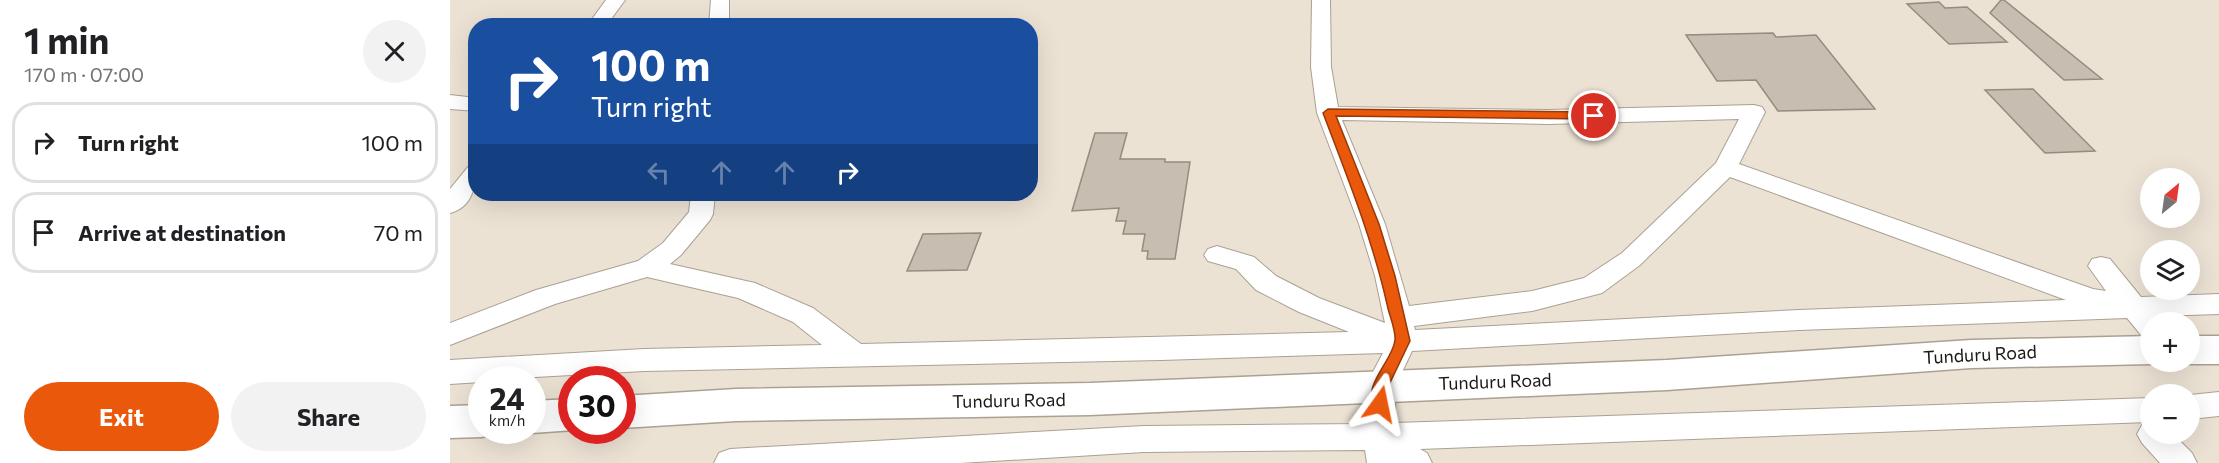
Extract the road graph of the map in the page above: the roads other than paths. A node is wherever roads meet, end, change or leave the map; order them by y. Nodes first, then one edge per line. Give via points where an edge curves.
1 (616, 0) edge
2 (720, 0) edge
3 (1321, 0) edge
4 (603, 18) edge
5 (719, 18) edge
6 (450, 102) edge
7 (468, 104) edge
8 (468, 111) edge
9 (450, 112) edge
10 (1328, 113) junction
11 (1726, 167) junction
12 (468, 182) edge
13 (703, 201) edge
14 (450, 205) edge
15 (1217, 255) dead end
16 (2101, 266) dead end
17 (647, 268) junction
18 (2219, 304) edge
19 (2133, 306) junction
20 (2140, 315) edge
21 (1400, 329) junction
22 (450, 334) edge
23 (2140, 350) edge
24 (2200, 350) edge
25 (2219, 350) edge
26 (856, 356) junction
27 (450, 372) edge
28 (1380, 387) junction
29 (2219, 404) edge
30 (2200, 406) edge
31 (636, 411) edge
32 (468, 421) edge
33 (2140, 421) edge
34 (450, 422) edge
35 (2165, 444) edge
36 (1382, 450) edge
37 (730, 463) edge
38 (1416, 463) edge
39 (2181, 463) edge

1 - 4 street
2 - 5 street
3 - 10 street via 1321,67
6 - 7 street
8 - 9 street
10 - 11 street via 1548,117 1754,112
10 - 21 street via 1372,224
11 - 19 street via 2090,298
11 - 21 street via 1631,260 1592,286
12 - 14 street
13 - 17 street via 701,214 672,249
15 - 21 street via 1245,263 1266,283 1309,305
16 - 19 street
17 - 22 street via 546,297
17 - 26 street via 745,290 803,315
18 - 19 street
19 - 20 street
19 - 21 street via 1799,320
21 - 26 street
21 - 28 street
23 - 28 highway, Tunduru Road via 1971,354 1667,375
24 - 25 highway
26 - 27 street via 644,360
28 - 31 highway, Tunduru Road
28 - 36 street
29 - 30 street
32 - 34 highway
33 - 36 street via 2040,413
35 - 39 street
36 - 37 street via 1144,439
36 - 38 street

